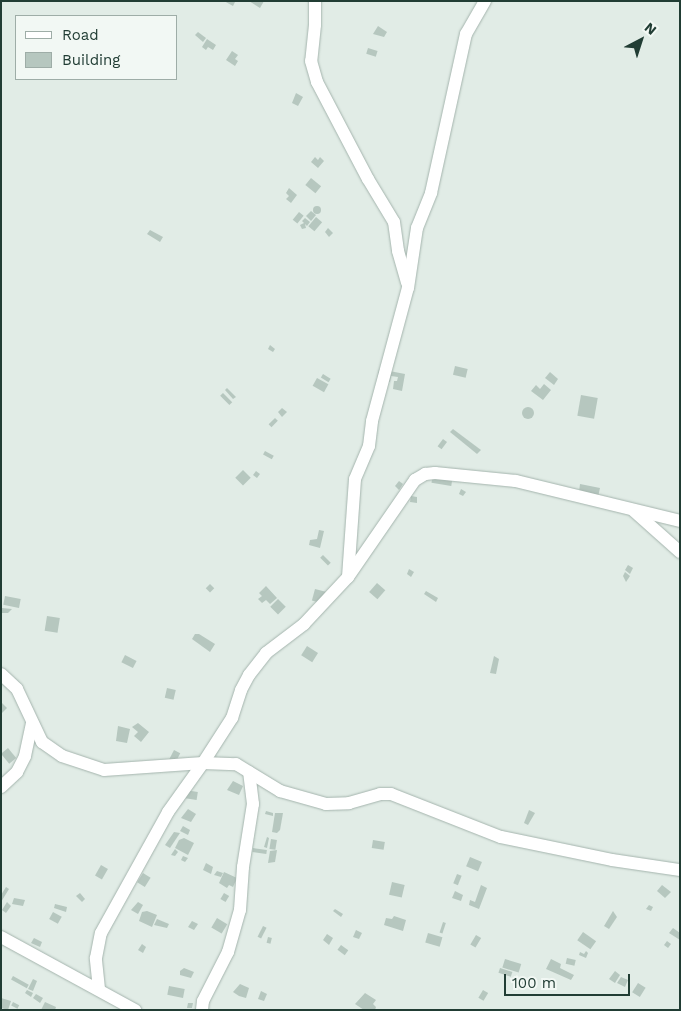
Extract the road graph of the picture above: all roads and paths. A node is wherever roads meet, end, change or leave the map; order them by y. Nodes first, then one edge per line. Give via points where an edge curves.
1 (315, 1) edge
2 (485, 1) edge
3 (408, 288) junction
4 (632, 509) junction
5 (680, 521) edge
6 (680, 552) edge
7 (348, 577) junction
8 (1, 674) edge
9 (32, 724) junction
10 (203, 763) junction
11 (249, 772) junction
12 (1, 787) edge
13 (680, 870) edge
14 (1, 937) edge
15 (99, 989) junction
16 (135, 1010) edge
17 (202, 1010) edge

1 - 3 street via 311,60 317,82 394,222
2 - 3 street via 466,34 431,193 417,228
3 - 7 street via 372,421 369,446 355,479
4 - 5 street
4 - 6 street
4 - 7 street via 516,481 425,474 415,480 396,505
7 - 10 street via 304,624 256,663 241,690 232,718
8 - 9 street via 17,689
9 - 10 street via 42,742 62,756 104,770
9 - 12 street via 17,772
10 - 11 street via 236,764
10 - 15 street via 168,812 101,933 96,958
11 - 13 street via 280,791 326,804 349,803 391,794 501,837
11 - 17 street via 253,804 240,910 228,952 203,1000
14 - 15 street
15 - 16 street

